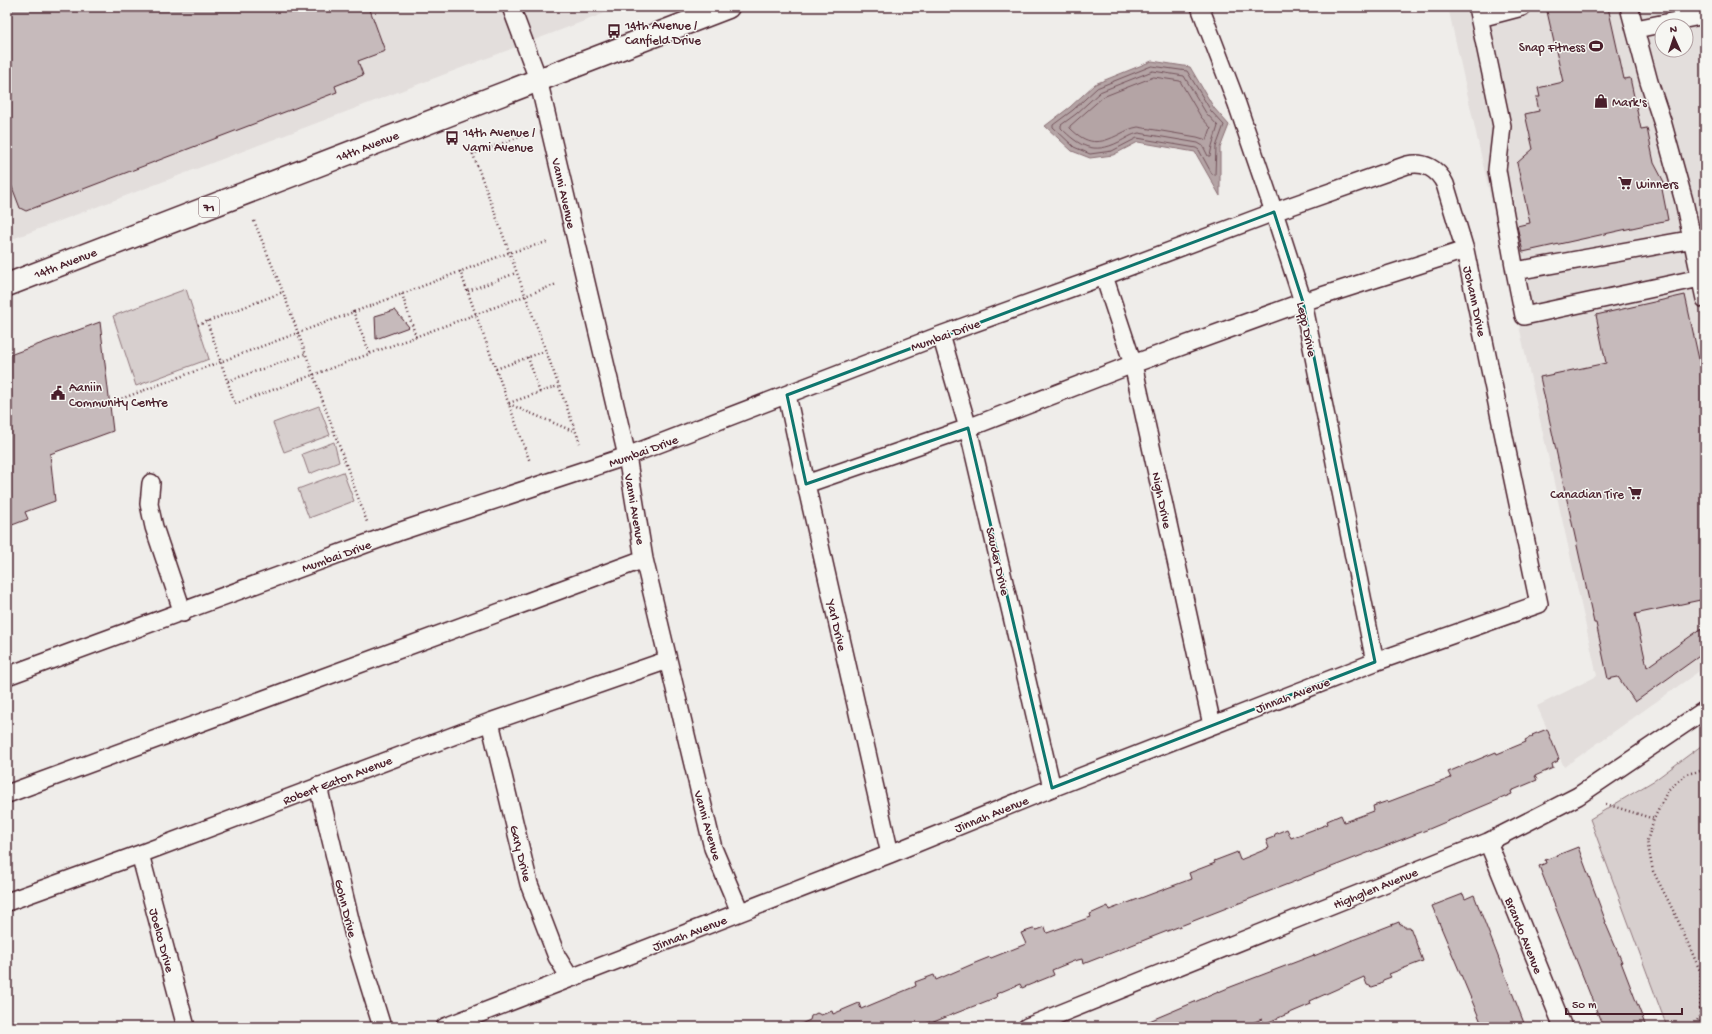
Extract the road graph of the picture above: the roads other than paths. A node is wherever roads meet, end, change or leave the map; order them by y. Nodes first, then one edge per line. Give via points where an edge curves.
1 (511, 7) edge
2 (728, 7) edge
3 (1200, 7) edge
4 (1522, 7) edge
5 (1629, 7) edge
6 (1478, 12) edge
7 (1705, 15) edge
8 (1636, 29) junction
9 (538, 79) junction
10 (1274, 212) junction
11 (1698, 238) edge
12 (1465, 250) junction
13 (1514, 271) junction
14 (1104, 276) junction
15 (1700, 278) junction
16 (7, 285) edge
17 (1705, 299) edge
18 (1303, 302) junction
19 (941, 335) junction
20 (1133, 364) junction
21 (788, 395) junction
22 (968, 428) junction
23 (627, 456) junction
24 (151, 483) dead end
25 (806, 484) junction
26 (644, 559) junction
27 (1539, 604) joint
28 (183, 612) junction
29 (668, 660) junction
30 (1375, 662) junction
31 (7, 676) edge
32 (1705, 710) edge
33 (490, 722) junction
34 (1212, 725) junction
35 (318, 786) junction
36 (1052, 788) junction
37 (7, 794) edge
38 (1488, 842) junction
39 (140, 854) junction
40 (890, 854) junction
41 (7, 902) edge
42 (740, 912) junction
43 (570, 978) junction
44 (186, 1027) edge
45 (382, 1027) edge
46 (445, 1027) edge
47 (1027, 1027) edge
48 (1563, 1027) edge

1 - 9 street, Vanni Avenue
2 - 9 main road, 14th Avenue / 71
3 - 10 street, Lepp Drive
4 - 6 street
5 - 8 street
6 - 13 street via 1502,126 1498,170
7 - 8 street
8 - 11 street via 1684,201
9 - 16 main road, 14th Avenue / 71
9 - 23 street, Vanni Avenue
10 - 12 street, Johann Drive via 1407,164 1421,164 1434,170 1445,184
10 - 14 street, Mumbai Drive
10 - 18 street, Lepp Drive
11 - 13 street
11 - 15 street
12 - 18 street
12 - 27 street, Johann Drive
13 - 15 street via 1524,316
14 - 19 street, Mumbai Drive
14 - 20 street, Nigh Drive
15 - 17 street
18 - 20 street
18 - 30 street, Lepp Drive
19 - 21 street, Mumbai Drive
19 - 22 street, Sauder Drive
20 - 22 street
20 - 34 street, Nigh Drive
21 - 23 street, Mumbai Drive
21 - 25 street, Yarl Drive
22 - 25 street
22 - 36 street, Sauder Drive
23 - 26 street, Vanni Avenue
23 - 28 street, Mumbai Drive via 398,532
24 - 28 street via 149,504 154,525
25 - 40 street, Yarl Drive
26 - 29 street, Vanni Avenue
26 - 37 street
27 - 30 street, Jinnah Avenue
28 - 31 street, Mumbai Drive
29 - 33 street, Robert Eaton Avenue
29 - 42 street, Vanni Avenue via 713,848
30 - 34 street, Jinnah Avenue
32 - 38 street, Highglen Avenue via 1578,796
33 - 35 street, Robert Eaton Avenue
33 - 43 street, Gary Drive via 529,884 557,957
34 - 36 street, Jinnah Avenue
35 - 39 street, Robert Eaton Avenue
35 - 45 street, Gohn Drive via 354,936
36 - 40 street, Jinnah Avenue
38 - 47 street, Highglen Avenue
38 - 48 street, Brando Avenue
39 - 41 street, Robert Eaton Avenue
39 - 44 street, Joelco Drive
40 - 42 street, Jinnah Avenue
42 - 43 street, Jinnah Avenue
43 - 46 street, Jinnah Avenue

